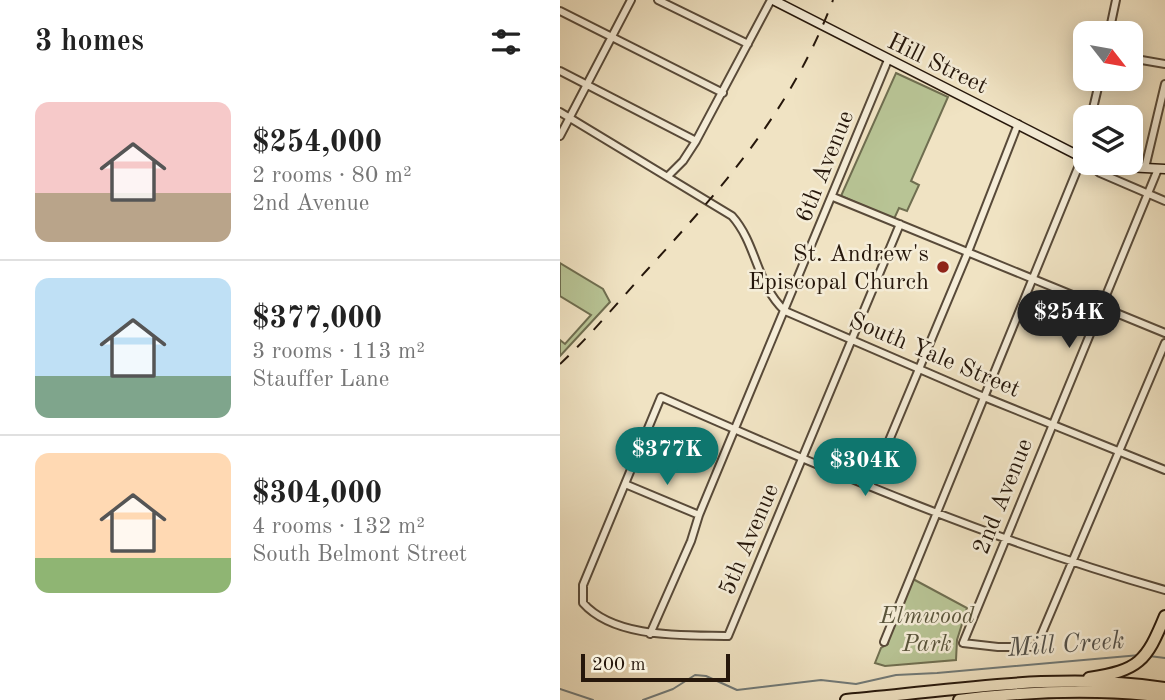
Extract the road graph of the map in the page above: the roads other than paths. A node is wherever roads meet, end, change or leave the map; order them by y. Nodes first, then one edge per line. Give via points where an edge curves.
1 (631, 0) edge
2 (658, 0) edge
3 (772, 0) edge
4 (1116, 0) edge
5 (560, 11) edge
6 (1112, 21) edge
7 (611, 37) junction
8 (748, 44) junction
9 (1143, 60) edge
10 (888, 61) junction
11 (1165, 64) edge
12 (560, 71) edge
13 (1165, 84) edge
14 (587, 85) junction
15 (723, 93) junction
16 (560, 112) edge
17 (570, 118) junction
18 (1018, 124) junction
19 (560, 136) edge
20 (696, 141) junction
21 (1073, 154) edge
22 (1145, 168) joint
23 (1161, 169) edge
24 (1079, 175) edge
25 (1105, 175) edge
26 (668, 176) junction
27 (1148, 194) junction
28 (833, 197) junction
29 (1165, 201) edge
30 (900, 224) junction
31 (968, 252) junction
32 (1034, 278) junction
33 (1102, 307) junction
34 (785, 311) junction
35 (1165, 333) edge
36 (851, 340) junction
37 (1165, 343) edge
38 (918, 369) junction
39 (984, 397) junction
40 (1053, 424) junction
41 (735, 431) junction
42 (1120, 452) junction
43 (803, 459) junction
44 (1165, 470) edge
45 (625, 484) junction
46 (870, 486) junction
47 (938, 513) junction
48 (699, 515) junction
49 (1005, 540) junction
50 (1074, 562) junction
51 (1165, 590) edge
52 (1165, 616) edge
53 (650, 634) junction
54 (884, 642) dead end
55 (1052, 682) junction
56 (1165, 688) edge
57 (1142, 694) junction
58 (1165, 697) edge
59 (846, 700) edge
60 (959, 700) edge
61 (1004, 700) edge
62 (1018, 700) edge
63 (1127, 700) edge

1 - 7 street
2 - 8 street
3 - 8 street
3 - 10 main road, Hill Street
4 - 6 street
5 - 7 street
7 - 14 street
7 - 15 street
8 - 15 street
9 - 11 street
10 - 18 main road, Hill Street
10 - 28 street, 6th Avenue
12 - 14 street
13 - 22 street
14 - 17 street
14 - 20 street
15 - 20 street
16 - 17 street, South Yale Street
17 - 19 street
17 - 26 street, South Yale Street
18 - 21 main road, Hill Street
18 - 31 street
20 - 26 street
22 - 23 main road
23 - 27 street, 2nd Avenue
24 - 32 street
25 - 27 street, Hill Street
26 - 34 street, South Yale Street via 742,227 764,286
27 - 29 street, Hill Street
27 - 33 street, 2nd Avenue
28 - 30 street
28 - 34 street, 6th Avenue
30 - 31 street
30 - 36 street, 5th Avenue
31 - 32 street
31 - 38 street
32 - 33 street
32 - 39 street
33 - 35 street
33 - 40 street, 2nd Avenue
34 - 36 street, South Yale Street
34 - 41 street, 6th Avenue
36 - 38 street, South Yale Street
36 - 43 street, 5th Avenue
37 - 42 street
38 - 39 street, South Yale Street
38 - 46 street
39 - 40 street, South Yale Street
39 - 47 street
40 - 42 street, South Yale Street
40 - 49 street, 2nd Avenue
41 - 43 street
41 - 45 street via 662,397
41 - 48 street, 6th Avenue
42 - 44 street, South Yale Street
42 - 50 street
43 - 46 street
43 - 53 street, 5th Avenue via 728,636
45 - 48 street
45 - 53 street via 583,585 583,603 594,613
46 - 47 street
47 - 49 street
47 - 54 street
48 - 53 street, 6th Avenue
49 - 50 street
49 - 50 street, 2nd Avenue via 963,643 1036,647
50 - 51 street
52 - 55 highway via 1150,650 1133,666 1118,673
55 - 56 highway
55 - 59 highway
57 - 58 highway
57 - 60 highway via 1014,692
57 - 63 highway
61 - 62 highway

